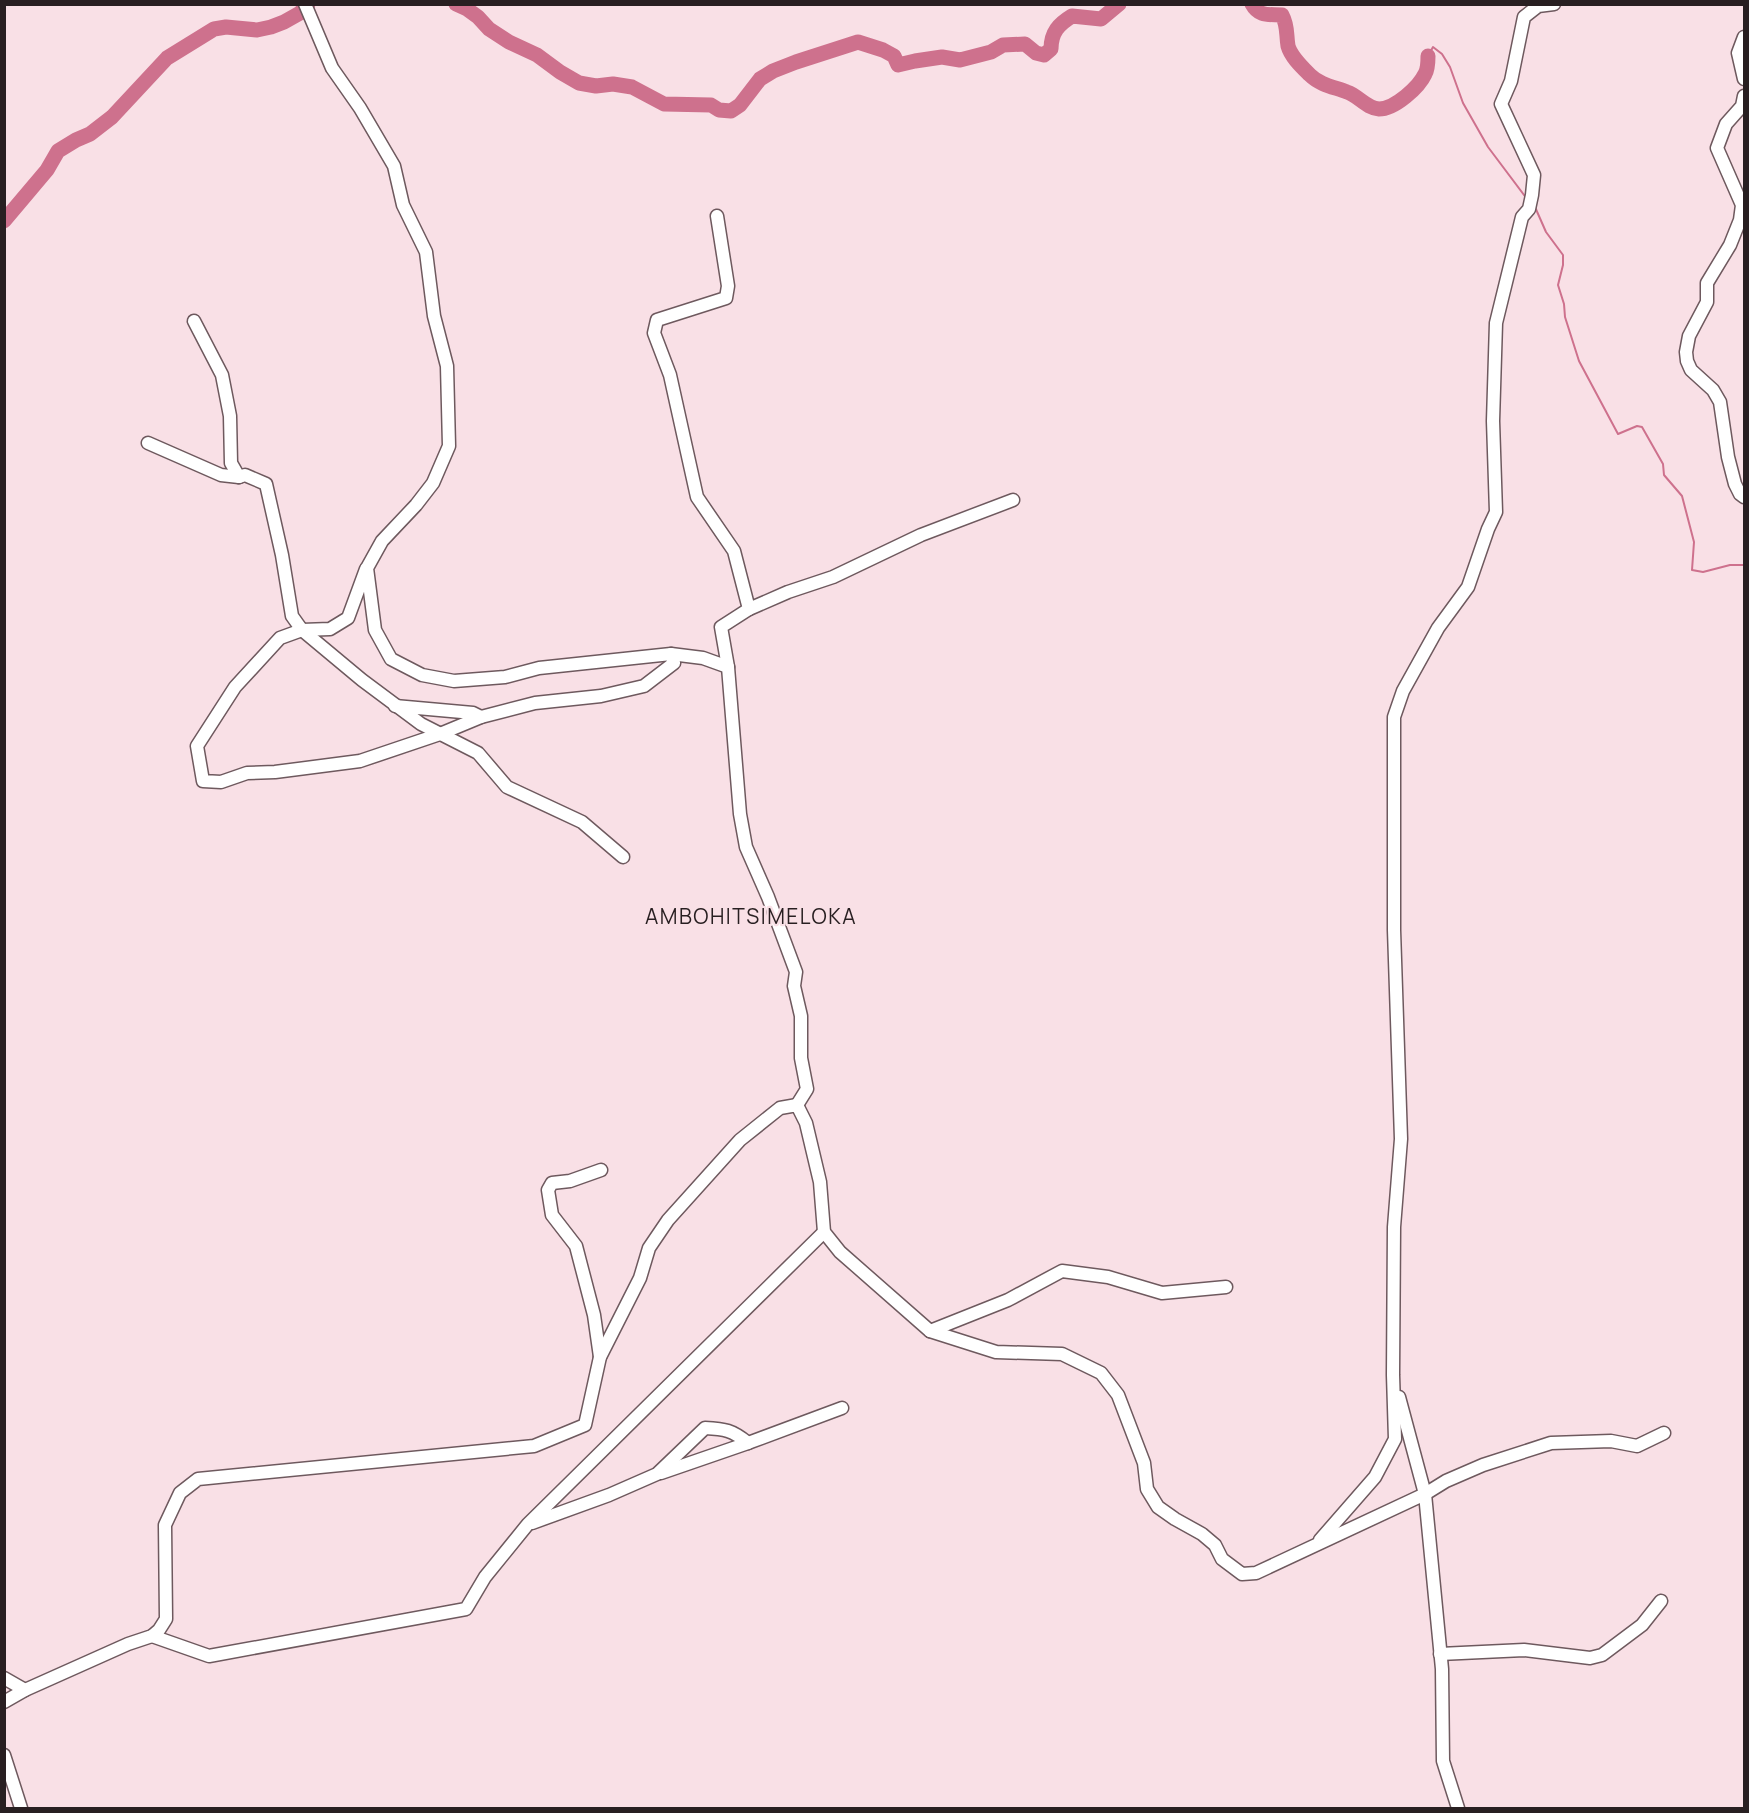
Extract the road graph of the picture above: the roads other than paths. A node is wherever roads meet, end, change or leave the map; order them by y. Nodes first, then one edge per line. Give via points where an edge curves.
1 (1554, 4) edge
2 (306, 7) edge
3 (1744, 37) edge
4 (1744, 79) edge
5 (1744, 96) edge
6 (717, 216) dead end
7 (194, 321) dead end
8 (148, 443) dead end
9 (239, 477) junction
10 (1744, 497) edge
11 (1013, 500) dead end
12 (367, 568) junction
13 (749, 609) junction
14 (302, 630) junction
15 (671, 654) junction
16 (728, 667) junction
17 (395, 706) junction
18 (481, 717) junction
19 (440, 734) junction
20 (623, 857) dead end
21 (797, 1105) junction
22 (600, 1170) dead end
23 (824, 1232) junction
24 (1226, 1287) dead end
25 (930, 1331) junction
26 (600, 1358) junction
27 (1393, 1375) junction
28 (842, 1408) dead end
29 (1664, 1433) dead end
30 (748, 1443) junction
31 (657, 1474) junction
32 (1425, 1494) junction
33 (528, 1524) junction
34 (1317, 1543) junction
35 (1661, 1601) dead end
36 (152, 1636) junction
37 (1440, 1653) junction
38 (4, 1678) edge
39 (25, 1690) junction
40 (4, 1702) edge
41 (4, 1755) edge
42 (21, 1809) edge
43 (1458, 1809) edge

1 - 27 street via 1538,6 1524,17 1511,81 1501,104 1534,175 1532,195 1522,217 1496,323 1492,421 1496,512 1468,587 1438,628 1403,691 1394,717 1401,1138 1394,1227
2 - 12 street via 332,68 394,166 403,205 426,252 434,316 447,366 449,446 433,483 382,541
3 - 4 street via 1738,53
5 - 10 street via 1742,106 1726,124 1717,148 1742,205 1740,220 1707,283 1707,302 1689,336 1686,352 1691,370 1720,402 1728,457 1735,484
6 - 13 street via 728,286 726,298 657,320 654,333 669,375 697,497 734,552
7 - 9 street via 222,375 230,416 231,463
8 - 9 street via 221,475
9 - 14 street via 245,475 266,484 292,616
11 - 13 street
12 - 14 street via 348,618 330,629
12 - 15 street via 375,630 391,659 422,675 454,681 505,678 539,668
13 - 16 street via 721,627
14 - 17 street
14 - 19 street via 280,638 235,687 213,720 197,746 203,781 221,782 247,773 360,761
15 - 16 street via 704,658
15 - 18 street via 674,663 644,686 601,696 535,703
16 - 21 street via 746,847 796,972 794,986 801,1016 801,1058 807,1089
17 - 18 street
17 - 19 street
18 - 19 street
19 - 20 street via 478,753 507,787 582,822
21 - 23 street via 806,1123 820,1182
21 - 26 street via 780,1108 740,1140 668,1220 649,1248 640,1278
22 - 26 street via 570,1182 552,1183 548,1190 552,1215 576,1246 594,1315
23 - 25 street via 840,1252
23 - 33 street
24 - 25 street via 1162,1293 1108,1277 1062,1271 1008,1300
25 - 34 street via 996,1352 1062,1354 1101,1373 1118,1395 1144,1463 1147,1489 1158,1508 1202,1534 1215,1545 1222,1559 1242,1574 1256,1573
26 - 36 street via 585,1425 534,1446 198,1479 180,1493 165,1525 166,1619
27 - 32 street
27 - 34 street via 1395,1439 1375,1477
28 - 30 street
29 - 32 street via 1637,1446 1611,1441 1551,1443 1483,1466
30 - 31 street
30 - 31 street via 734,1432 705,1428
31 - 33 street
32 - 34 street
32 - 37 street
33 - 36 street via 485,1577 466,1609 209,1656
35 - 37 street via 1642,1624 1602,1655 1590,1658 1524,1650
36 - 39 street
37 - 43 street via 1443,1761
38 - 39 street
39 - 40 street
41 - 42 street

